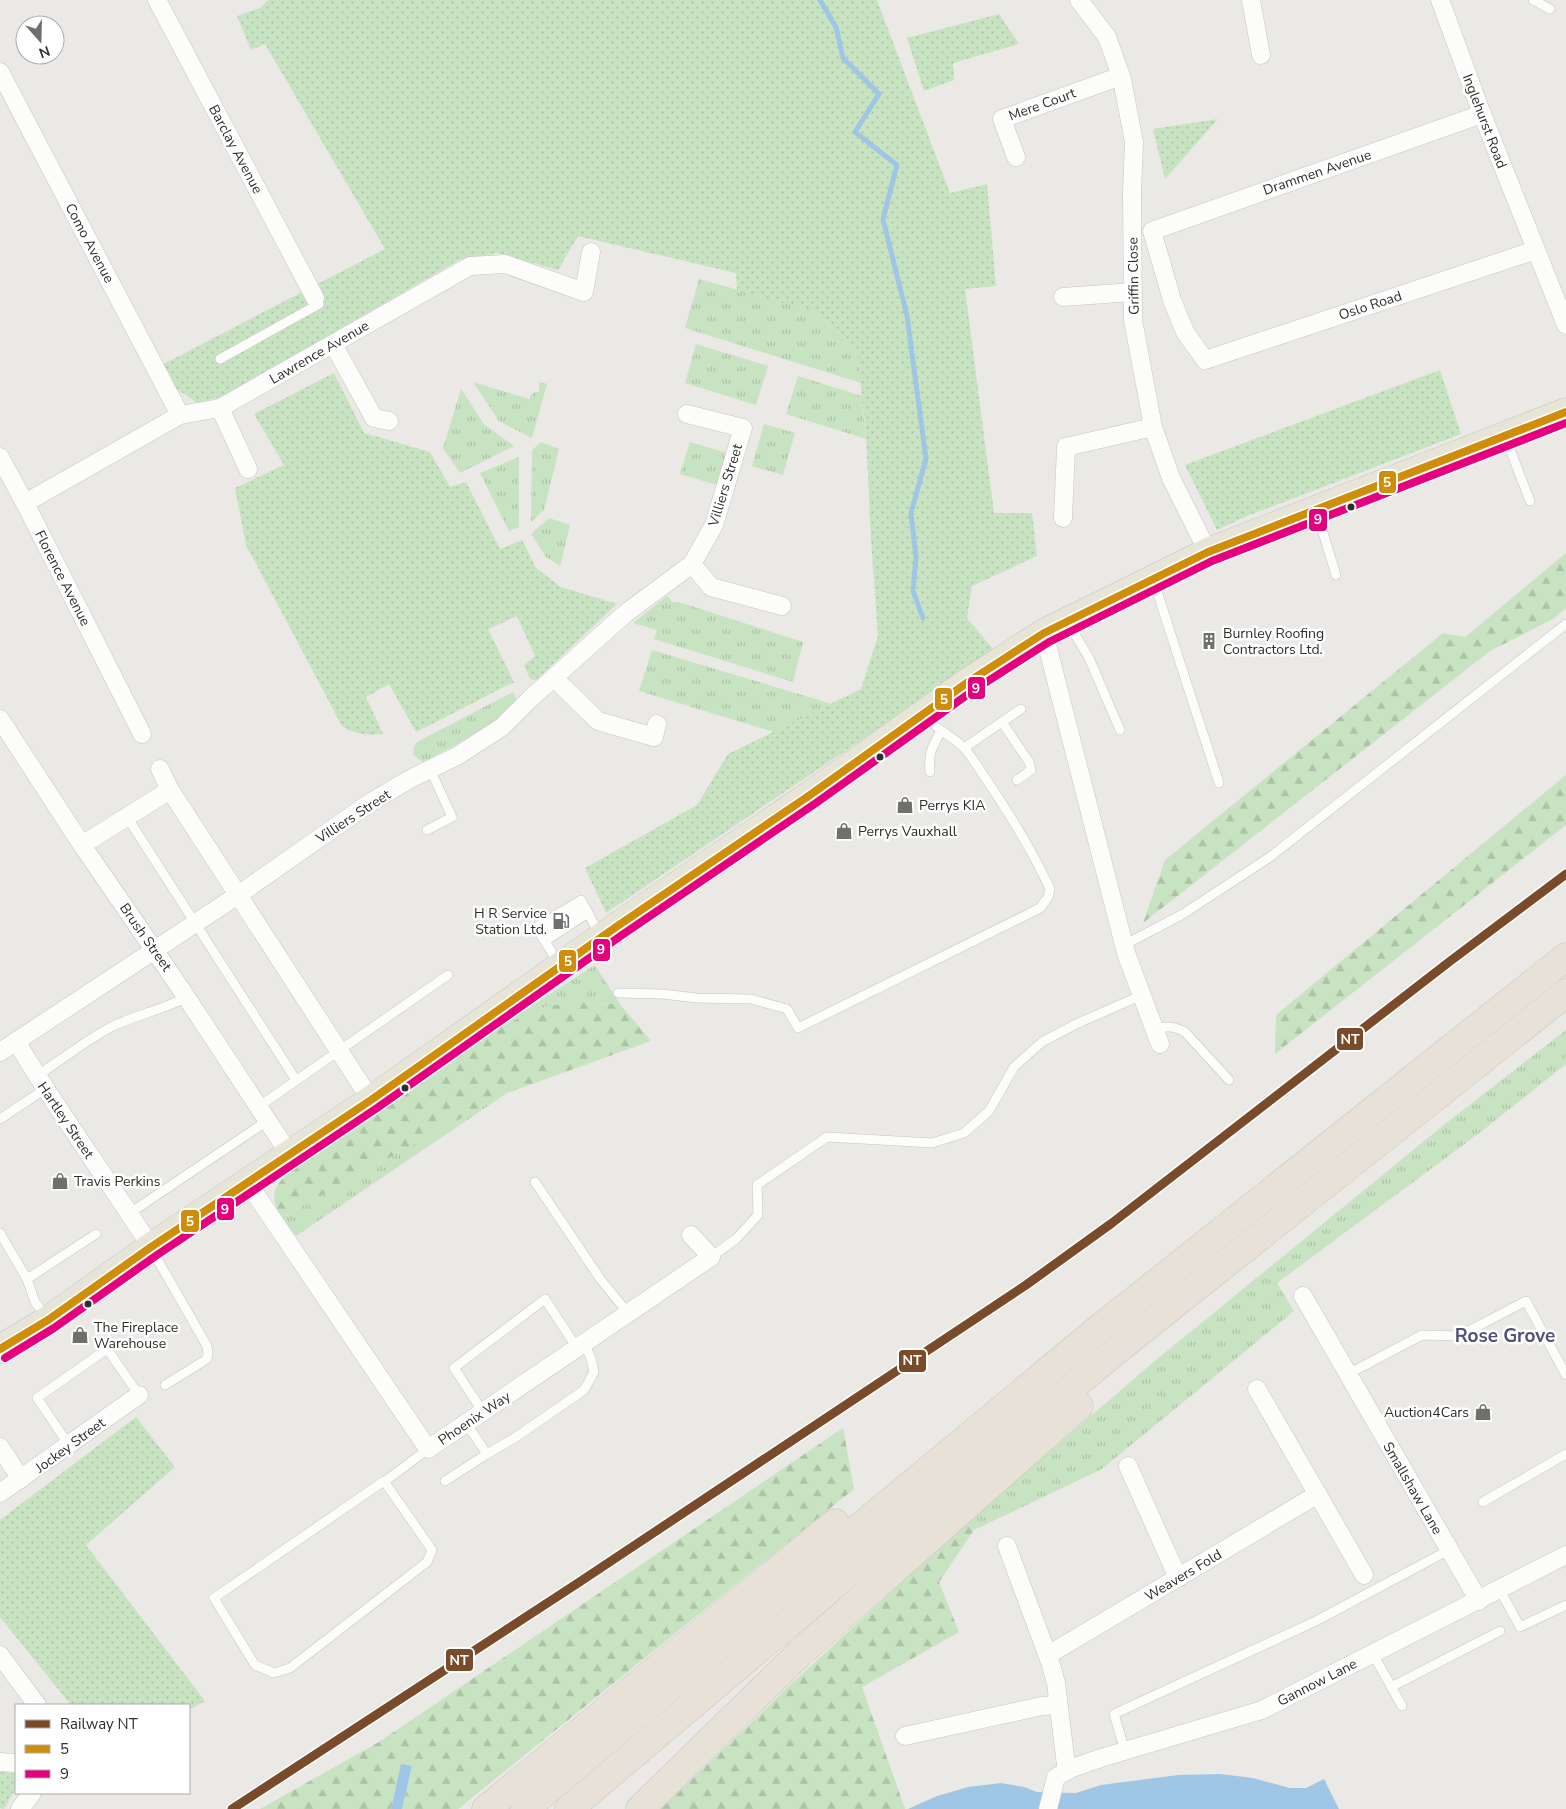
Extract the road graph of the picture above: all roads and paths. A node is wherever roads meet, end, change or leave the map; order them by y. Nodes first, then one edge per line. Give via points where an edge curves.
1 (157, 0) edge
2 (1079, 0) edge
3 (1252, 0) edge
4 (1440, 0) edge
5 (1533, 0) edge
6 (1550, 9) dead end
7 (1261, 55) dead end
8 (0, 72) edge
9 (1121, 76) junction
10 (1482, 114) junction
11 (1016, 157) dead end
12 (1536, 250) junction
13 (591, 252) dead end
14 (1132, 292) junction
15 (1063, 297) dead end
16 (316, 298) joint
17 (1566, 324) edge
18 (334, 344) junction
19 (220, 359) dead end
20 (1205, 360) joint
21 (220, 408) junction
22 (1566, 412) edge
23 (688, 414) dead end
24 (180, 415) junction
25 (389, 422) dead end
26 (1153, 427) junction
27 (1505, 436) junction
28 (0, 457) edge
29 (248, 469) dead end
30 (1530, 501) dead end
31 (25, 504) junction
32 (1316, 510) junction
33 (1063, 518) dead end
34 (1208, 552) junction
35 (692, 564) junction
36 (1336, 575) dead end
37 (1153, 580) junction
38 (782, 606) dead end
39 (1068, 622) junction
40 (1566, 624) edge
41 (1044, 634) junction
42 (554, 678) junction
43 (1022, 709) dead end
44 (0, 720) edge
45 (933, 722) junction
46 (1002, 722) junction
47 (657, 724) dead end
48 (1120, 730) dead end
49 (142, 734) dead end
50 (964, 748) junction
51 (160, 769) dead end
52 (430, 769) junction
53 (930, 772) dead end
54 (1017, 780) dead end
55 (1219, 783) dead end
56 (170, 790) junction
57 (128, 817) junction
58 (427, 830) dead end
59 (82, 845) junction
60 (238, 895) junction
61 (586, 910) junction
62 (196, 922) junction
63 (542, 938) junction
64 (602, 938) junction
65 (1124, 945) junction
66 (155, 950) junction
67 (1566, 957) edge
68 (560, 967) junction
69 (448, 975) dead end
70 (618, 993) dead end
71 (1566, 993) edge
72 (1142, 994) junction
73 (186, 997) junction
74 (1566, 1011) edge
75 (1157, 1036) joint
76 (16, 1041) junction
77 (339, 1051) junction
78 (0, 1052) edge
79 (296, 1080) junction
80 (1229, 1080) dead end
81 (41, 1083) junction
82 (371, 1100) junction
83 (263, 1114) junction
84 (0, 1118) edge
85 (1352, 1127) junction
86 (290, 1155) junction
87 (248, 1182) junction
88 (535, 1182) dead end
89 (130, 1213) junction
90 (0, 1234) edge
91 (96, 1234) dead end
92 (691, 1235) dead end
93 (151, 1247) junction
94 (710, 1257) junction
95 (28, 1279) junction
96 (1303, 1296) dead end
97 (628, 1313) junction
98 (48, 1320) junction
99 (581, 1345) junction
100 (0, 1349) edge
101 (1348, 1374) junction
102 (1566, 1375) edge
103 (165, 1385) dead end
104 (1257, 1389) dead end
105 (139, 1395) joint
106 (483, 1412) junction
107 (466, 1423) junction
108 (69, 1446) junction
109 (0, 1447) edge
110 (428, 1449) junction
111 (487, 1454) junction
112 (1566, 1454) edge
113 (1128, 1466) dead end
114 (21, 1479) junction
115 (384, 1481) junction
116 (445, 1481) dead end
117 (0, 1493) edge
118 (1318, 1494) junction
119 (1483, 1502) dead end
120 (1007, 1546) dead end
121 (1449, 1550) junction
122 (1566, 1555) edge
123 (1364, 1575) dead end
124 (1178, 1578) junction
125 (1500, 1590) junction
126 (1479, 1601) junction
127 (1566, 1605) edge
128 (1500, 1631) dead end
129 (1372, 1654) junction
130 (0, 1655) edge
131 (1048, 1655) junction
132 (1391, 1687) junction
133 (36, 1704) edge
134 (1058, 1705) junction
135 (1402, 1706) dead end
136 (905, 1736) dead end
137 (1125, 1751) junction
138 (0, 1762) edge
139 (15, 1764) edge
140 (1062, 1774) junction
141 (31, 1794) edge
142 (488, 1807) edge
143 (20, 1809) edge
144 (525, 1809) edge
145 (569, 1809) edge
146 (640, 1809) edge
147 (1048, 1809) edge

1 - 16 street, Barclay Avenue
2 - 9 street, Griffin Close via 1107,37
3 - 7 street
4 - 10 street, Inglehurst Road
5 - 6 lane
8 - 24 street, Como Avenue
9 - 11 street, Mere Court via 1002,119
9 - 14 street, Griffin Close via 1134,142
10 - 12 street, Inglehurst Road
10 - 20 street, Drammen Avenue via 1152,231 1172,300 1186,332
12 - 17 street, Inglehurst Road
12 - 20 street, Oslo Road
13 - 18 street, Lawrence Avenue via 584,292 505,264 470,266
14 - 15 street
14 - 26 street, Griffin Close via 1133,320
16 - 19 lane via 319,304
18 - 21 street, Lawrence Avenue
18 - 25 street via 374,418
21 - 24 street, Lawrence Avenue
21 - 29 street
22 - 27 main road
23 - 35 street, Villiers Street via 743,428 714,525
24 - 31 street, Lawrence Avenue
26 - 33 street via 1066,447
26 - 34 street, Griffin Close via 1171,478
27 - 30 lane
27 - 32 main road
28 - 31 street, Florence Avenue
31 - 49 street, Florence Avenue
32 - 34 main road
32 - 36 lane
34 - 37 main road
35 - 38 street via 711,587
35 - 42 street, Villiers Street via 626,613
37 - 39 main road
37 - 55 lane
39 - 41 main road
39 - 48 lane via 1089,658
40 - 65 lane via 1270,857 1183,914
41 - 45 main road via 968,682
41 - 65 street
42 - 47 street via 598,721 654,737
42 - 52 street, Villiers Street via 502,727
43 - 46 lane
44 - 59 street, Brush Street
45 - 50 lane
45 - 53 lane via 928,759
45 - 64 main road via 810,795
46 - 50 lane
46 - 54 lane via 1032,770
50 - 70 lane via 1016,824 1050,889 1040,908 798,1028 786,1009 751,999
51 - 56 street
52 - 58 lane via 452,817
52 - 60 street, Villiers Street via 371,802
56 - 57 street
56 - 60 street
57 - 59 street
57 - 62 lane
59 - 66 street, Brush Street
60 - 62 street, Villiers Street
60 - 77 street
61 - 63 lane
61 - 63 lane via 580,900 536,928
61 - 64 lane
62 - 66 street, Villiers Street
62 - 79 lane
63 - 68 lane
64 - 68 main road
65 - 72 street
66 - 73 street, Brush Street
66 - 76 street, Villiers Street
67 - 85 highway
68 - 82 main road
69 - 77 lane
71 - 145 highway via 1117,1350
72 - 75 street
72 - 94 lane via 1042,1042 1014,1067 989,1111 964,1133 932,1143 826,1137 757,1185 758,1215 736,1239
73 - 81 lane via 110,1028
73 - 83 street, Brush Street
74 - 146 highway via 1094,1393 799,1654
75 - 80 lane via 1164,1026 1185,1032
76 - 78 street, Villiers Street
76 - 81 street, Hartley Street
77 - 79 lane
77 - 82 street
79 - 83 lane
81 - 84 lane
81 - 89 street, Hartley Street
82 - 86 main road
83 - 86 street, Brush Street
83 - 89 lane
85 - 142 highway via 1218,1217 1106,1303
85 - 144 highway via 1088,1337
86 - 87 main road
87 - 93 main road
87 - 110 street, Phoenix Way
88 - 97 lane via 601,1280
89 - 93 street, Hartley Street
90 - 95 lane
91 - 95 lane
92 - 94 street
93 - 98 main road
93 - 103 lane via 208,1353 206,1358
94 - 97 street, Phoenix Way
95 - 98 lane via 35,1302
96 - 101 street, Smallshaw Lane
97 - 99 street, Phoenix Way
98 - 100 main road
99 - 106 street, Phoenix Way
99 - 106 lane via 545,1299 454,1368
99 - 111 lane via 591,1358 594,1372 584,1390
101 - 102 lane via 1422,1335 1459,1336 1526,1301
101 - 121 street, Smallshaw Lane
104 - 118 street
105 - 108 street, Jockey Street
105 - 108 lane via 107,1348 37,1398
106 - 107 street, Phoenix Way
107 - 110 street, Phoenix Way
107 - 111 lane
108 - 114 street, Jockey Street
109 - 114 street
110 - 115 lane
111 - 116 lane
112 - 119 lane
113 - 124 street
114 - 117 street, Jockey Street
115 - 115 lane via 214,1598 255,1665 274,1673 290,1668 426,1562 432,1550
118 - 123 street
118 - 124 street, Weavers Fold
120 - 131 street
121 - 126 street, Smallshaw Lane
121 - 137 lane via 1316,1621 1114,1714
122 - 125 street, Gannow Lane
124 - 131 street, Weavers Fold
125 - 126 street, Gannow Lane
125 - 127 lane via 1520,1627
126 - 129 street, Gannow Lane
128 - 132 lane
129 - 132 lane
129 - 137 street, Gannow Lane via 1262,1710
130 - 133 street
131 - 134 street via 1056,1682
132 - 135 lane
134 - 136 street
134 - 140 street via 1066,1764
137 - 140 street, Gannow Lane
138 - 139 street
140 - 147 street
141 - 143 street

